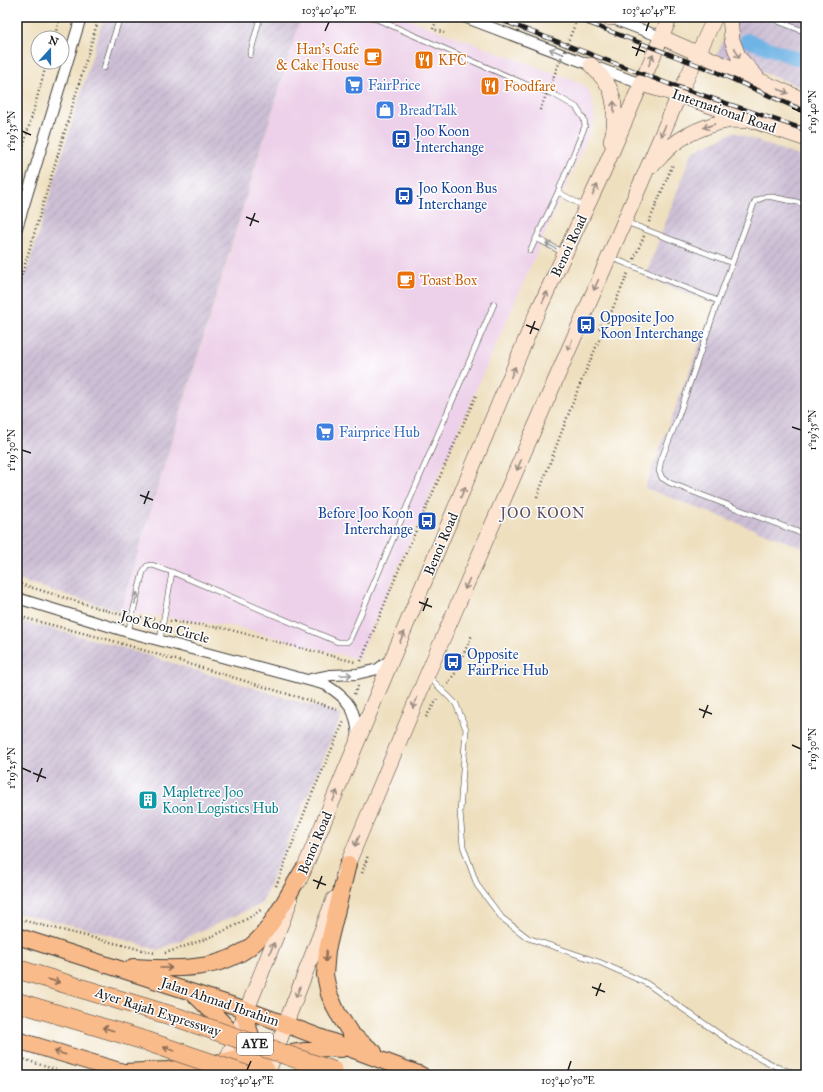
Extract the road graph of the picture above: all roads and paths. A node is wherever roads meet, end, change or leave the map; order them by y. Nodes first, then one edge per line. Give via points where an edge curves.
1 (60, 17) edge
2 (81, 17) edge
3 (99, 17) edge
4 (120, 17) edge
5 (260, 17) edge
6 (372, 17) edge
7 (438, 17) edge
8 (464, 17) edge
9 (578, 17) edge
10 (610, 17) edge
11 (670, 17) edge
12 (715, 17) edge
13 (730, 17) edge
14 (775, 17) edge
15 (56, 30) edge
16 (806, 32) edge
17 (444, 33) dead end
18 (661, 37) junction
19 (698, 53) junction
20 (250, 55) dead end
21 (591, 65) junction
22 (104, 68) dead end
23 (45, 70) edge
24 (761, 81) junction
25 (641, 84) junction
26 (679, 95) junction
27 (806, 101) edge
28 (540, 110) dead end
29 (775, 128) junction
30 (806, 139) edge
31 (674, 162) dead end
32 (17, 169) edge
33 (603, 172) junction
34 (645, 172) junction
35 (558, 192) junction
36 (21, 200) edge
37 (806, 205) edge
38 (586, 207) junction
39 (625, 222) junction
40 (17, 228) edge
41 (646, 230) junction
42 (536, 238) junction
43 (530, 251) dead end
44 (565, 254) junction
45 (609, 257) junction
46 (732, 263) junction
47 (631, 266) junction
48 (17, 291) edge
49 (718, 301) junction
50 (494, 304) dead end
51 (608, 321) junction
52 (599, 329) dead end
53 (477, 393) dead end
54 (537, 497) dead end
55 (806, 535) edge
56 (172, 572) junction
57 (17, 583) edge
58 (17, 598) edge
59 (17, 616) edge
60 (132, 616) junction
61 (163, 620) junction
62 (128, 632) junction
63 (472, 635) dead end
64 (160, 640) junction
65 (394, 656) junction
66 (365, 672) junction
67 (428, 675) junction
68 (308, 680) junction
69 (443, 691) junction
70 (349, 704) junction
71 (347, 715) junction
72 (426, 718) dead end
73 (358, 740) junction
74 (370, 849) dead end
75 (348, 864) junction
76 (303, 870) junction
77 (360, 877) dead end
78 (273, 892) dead end
79 (264, 908) dead end
80 (17, 919) edge
81 (17, 936) edge
82 (113, 966) junction
83 (17, 969) edge
84 (191, 992) junction
85 (17, 1002) edge
86 (245, 1013) junction
87 (286, 1025) junction
88 (236, 1037) junction
89 (17, 1040) edge
90 (353, 1049) junction
91 (17, 1057) edge
92 (386, 1061) junction
93 (262, 1064) edge
94 (224, 1070) edge
95 (338, 1073) edge
96 (17, 1074) edge
97 (128, 1074) edge
98 (21, 1075) edge
99 (68, 1075) edge
100 (421, 1075) edge
101 (802, 1075) edge

1 - 15 path
2 - 36 street
3 - 48 path
4 - 22 lane
5 - 20 lane
6 - 35 lane via 555,95 576,108 584,119 585,126
7 - 17 path via 433,29
21 -> 8 street
9 - 28 path, bridge
10 - 18 street
11 - 18 main road, Benoi Road
12 - 19 main road
13 -> 24 main road via 732,40 739,58
14 - 16 lane via 780,22
18 - 19 main road
25 -> 18 main road, Benoi Road
19 - 24 main road
19 - 26 main road
21 - 25 street
33 -> 21 main road via 614,134 614,102 609,88
23 - 32 path
24 -> 27 main road
25 - 26 main road, International Road
25 - 33 main road, Benoi Road
26 - 29 main road, International Road
26 -> 34 main road
29 - 30 main road, International Road
29 -> 34 main road via 740,120 720,122 697,130 674,144
31 - 41 path
38 -> 33 main road, Benoi Road
34 - 39 main road
35 - 38 lane
35 - 42 lane
36 - 40 street
37 - 46 lane via 767,196 755,202
38 - 44 main road, Benoi Road
39 - 41 lane
39 - 45 main road
41 - 46 lane
41 - 47 path
42 - 43 lane
44 -> 42 lane
65 -> 44 main road, Benoi Road via 536,315
45 - 47 lane
45 -> 67 main road
46 - 49 lane
47 - 49 lane
47 - 51 path
49 - 55 lane via 659,471 662,478 670,483
50 - 56 lane via 347,642 338,642
51 - 52 path via 604,319
51 - 54 path via 578,389
53 - 61 path via 360,663 223,628
60 -> 56 lane via 143,572 147,566
56 - 61 lane
57 - 60 path
58 - 62 street, Joo Koon Circle
59 - 71 path via 110,640 342,710
60 - 61 path
60 - 62 lane
61 - 64 lane
62 - 64 street, Joo Koon Circle
63 - 69 path via 453,679
64 - 68 street, Joo Koon Circle
65 - 66 street, Joo Koon Circle via 378,669
65 - 73 main road, Benoi Road
68 -> 66 street, Joo Koon Circle
66 - 70 path
67 - 69 lane
67 -> 75 main road
68 - 70 street, Joo Koon Circle via 326,685 338,692
69 - 72 path
69 - 101 lane via 456,704 466,729 460,812 463,846 477,885 502,918 528,938 599,962 646,983 735,1045 781,1069
70 - 71 path
70 - 73 street, Joo Koon Circle via 357,721
71 - 78 path
76 -> 73 main road, Benoi Road
74 - 77 path
75 -> 87 main road
75 -> 92 main road via 327,950 325,975 329,994 350,1034
82 -> 76 main road via 184,968 207,966 233,958 263,934
86 -> 76 main road, Benoi Road
79 - 80 path via 250,919 223,932 161,954
81 - 82 main road, Jalan Ahmad Ibrahim
82 - 84 main road, Jalan Ahmad Ibrahim
83 -> 95 highway, Ayer Rajah Expressway / AYE, bridge via 176,1017
84 - 86 main road, Jalan Ahmad Ibrahim
84 - 88 main road
93 -> 85 highway, AYE, bridge via 146,1041
86 - 87 main road, Jalan Ahmad Ibrahim
86 - 88 main road, Benoi Road
86 - 93 main road
87 - 90 main road, Jalan Ahmad Ibrahim
87 - 93 main road
88 - 93 main road
88 - 94 main road, Benoi Road
97 -> 89 main road
90 - 92 main road, Jalan Ahmad Ibrahim
90 - 93 main road via 325,1048 282,1055
91 - 99 path
92 - 100 main road, Jalan Ahmad Ibrahim
93 - 94 main road
94 - 97 main road via 168,1070
96 - 98 lane

